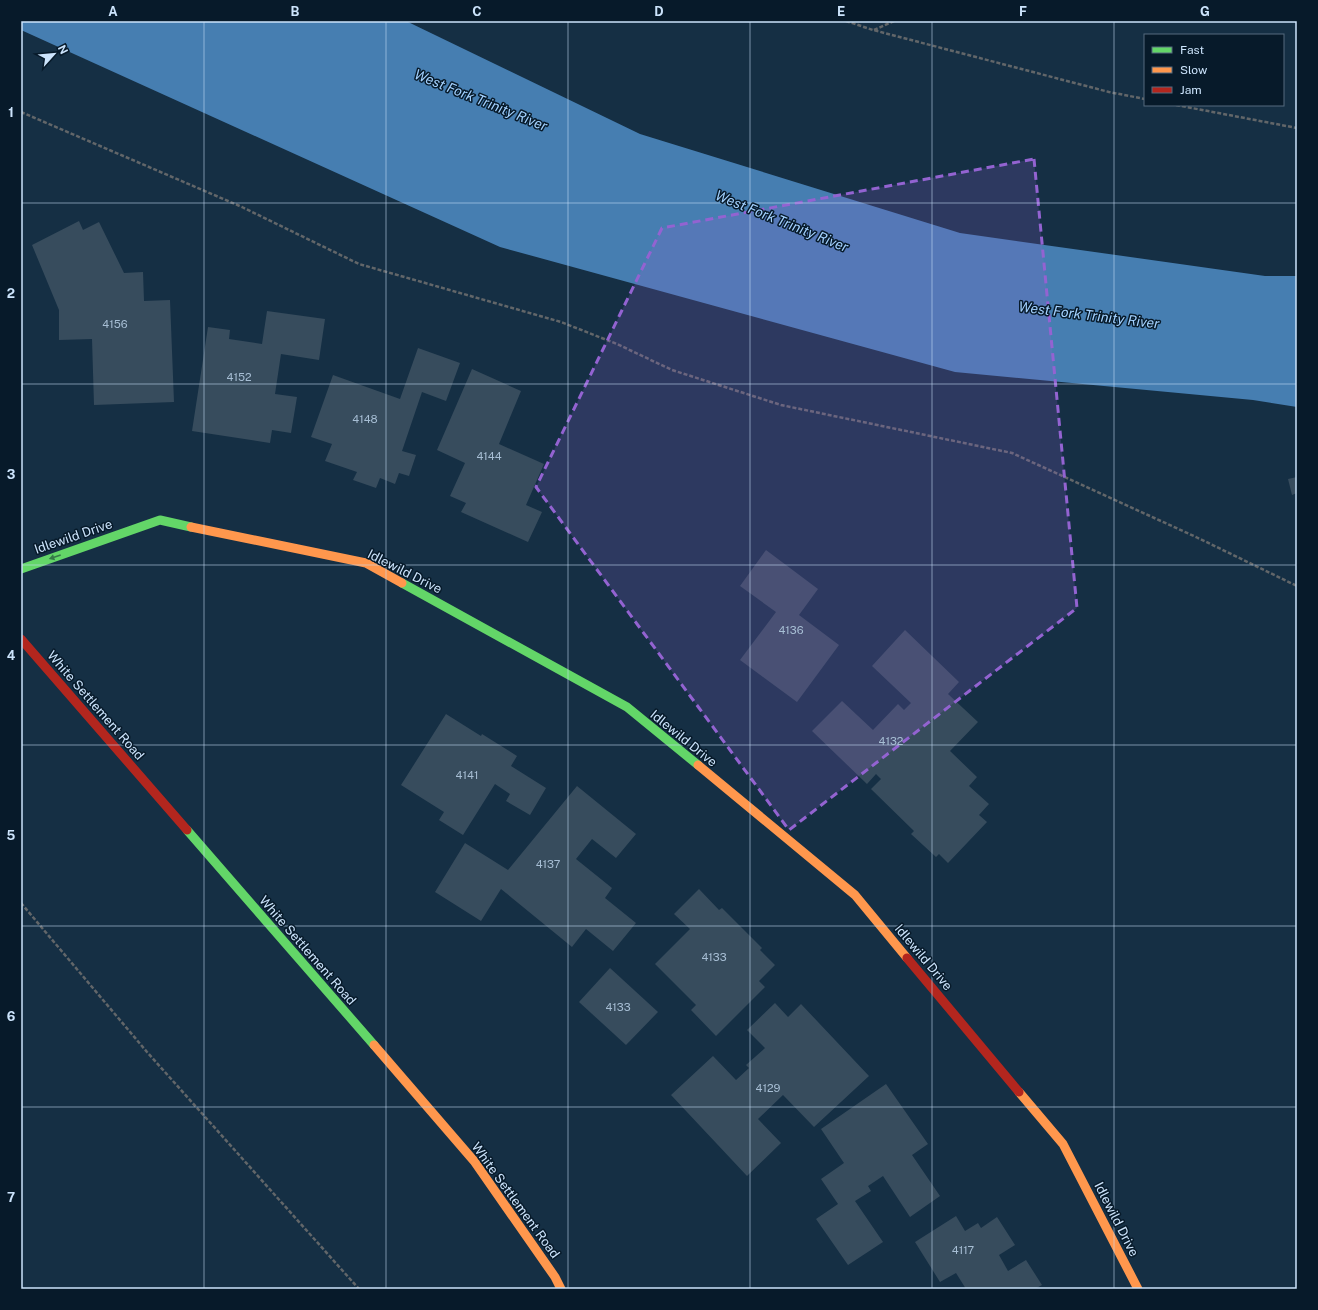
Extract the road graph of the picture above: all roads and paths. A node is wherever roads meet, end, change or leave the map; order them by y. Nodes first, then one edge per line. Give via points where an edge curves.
1 (846, 21) edge
2 (894, 21) edge
3 (874, 30) junction
4 (1144, 99) edge
5 (1181, 106) edge
6 (21, 112) edge
7 (1297, 128) edge
8 (21, 568) edge
9 (1297, 586) edge
10 (21, 639) edge
11 (21, 903) edge
12 (359, 1289) edge
13 (561, 1289) edge
14 (1138, 1289) edge

1 - 3 path
2 - 3 path
3 - 4 path via 1109,92
5 - 7 path
6 - 9 path via 242,206 359,264 561,322 617,344 672,370 781,405 1012,453
14 -> 8 street, Idlewild Drive via 1063,1144 854,894 626,707 366,563 160,520
10 - 13 street, White Settlement Road via 474,1161
11 - 12 path via 147,1052

